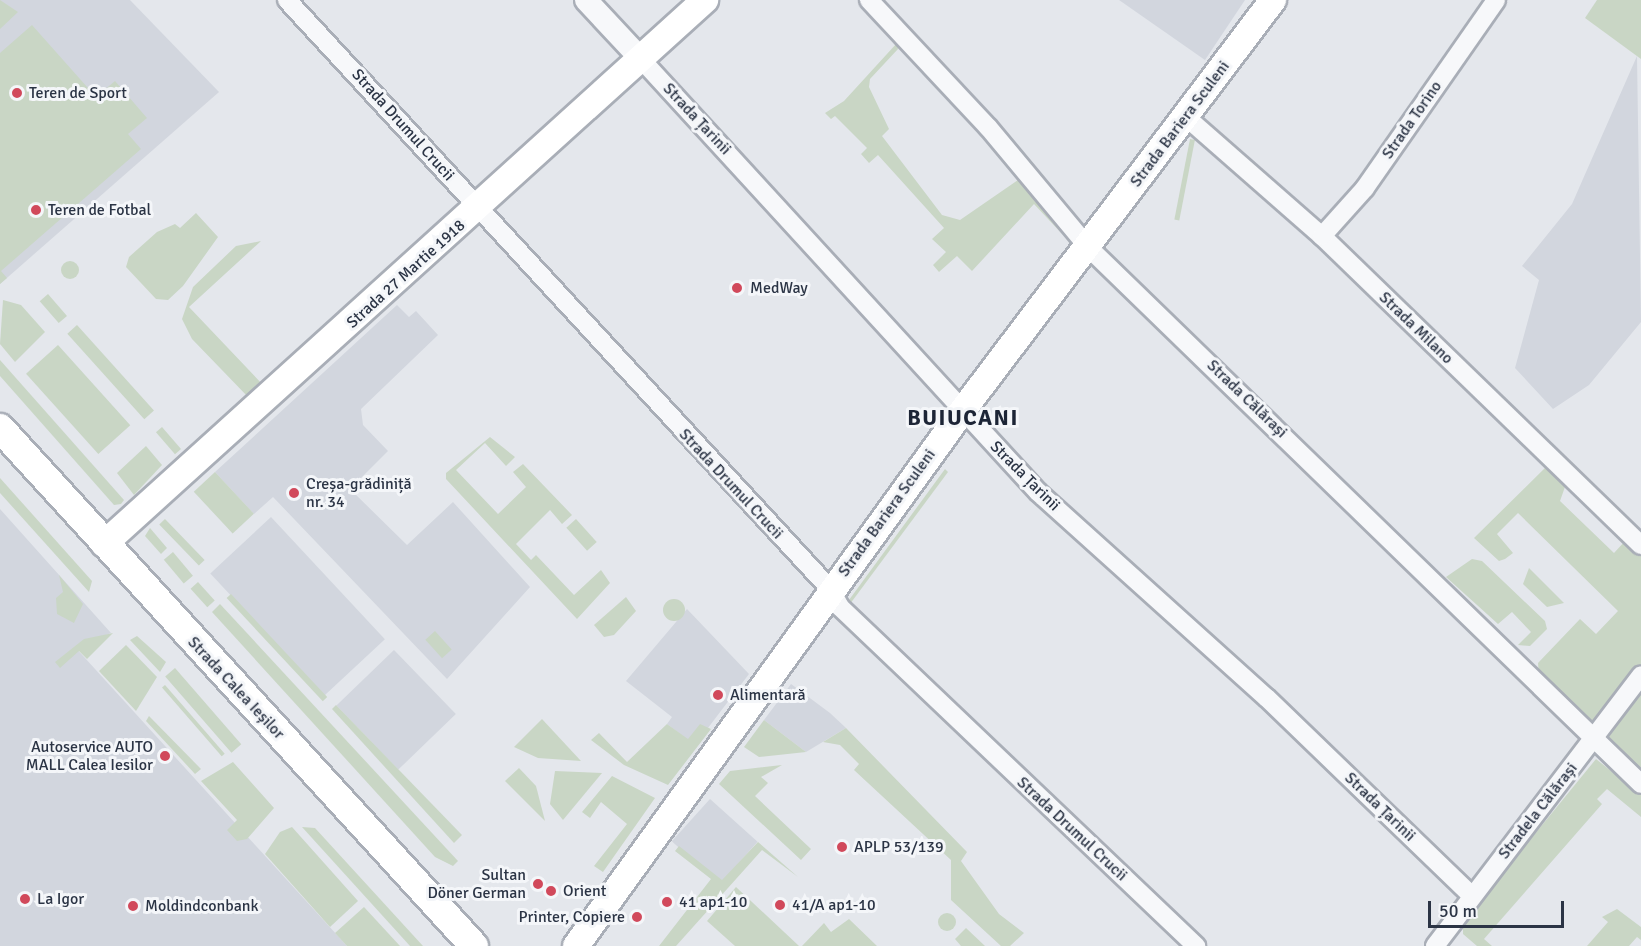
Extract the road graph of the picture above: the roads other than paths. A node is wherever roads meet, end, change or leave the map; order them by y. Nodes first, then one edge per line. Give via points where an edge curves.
1 (287, 0) edge
2 (586, 0) edge
3 (705, 0) edge
4 (869, 0) edge
5 (1273, 0) edge
6 (1496, 0) edge
7 (640, 58) junction
8 (1186, 117) junction
9 (477, 209) junction
10 (1322, 236) junction
11 (1087, 246) junction
12 (963, 410) junction
13 (0, 428) edge
14 (104, 544) junction
15 (1641, 545) edge
16 (831, 590) junction
17 (1641, 676) edge
18 (1593, 739) junction
19 (1641, 784) edge
20 (1471, 895) junction
21 (474, 946) edge
22 (576, 946) edge
23 (1196, 946) edge
24 (1436, 946) edge

1 - 9 street, Strada Drumul Crucii
2 - 7 street, Strada Țarinii
3 - 7 main road, Strada 27 Martie 1918
4 - 11 street, Strada Călărași via 988,127
5 - 8 main road, Strada Bariera Sculeni
6 - 10 street, Strada Torino via 1365,188
7 - 9 main road, Strada 27 Martie 1918
7 - 12 street, Strada Țarinii
8 - 10 street, Strada Milano
8 - 11 main road, Strada Bariera Sculeni
9 - 14 main road, Strada 27 Martie 1918
9 - 16 street, Strada Drumul Crucii
10 - 15 street, Strada Milano
11 - 12 main road, Strada Bariera Sculeni
11 - 18 street, Strada Călărași
12 - 16 main road, Strada Bariera Sculeni
12 - 20 street, Strada Țarinii via 1038,492 1267,698
13 - 14 main road, Strada Calea Ieșilor
14 - 21 main road, Strada Calea Ieșilor
16 - 22 main road, Strada Bariera Sculeni
16 - 23 street, Strada Drumul Crucii via 840,607
17 - 18 street, Stradela Călărași
18 - 19 street, Strada Călărași
18 - 20 street, Stradela Călărași
20 - 24 street, Stradela Călărași

